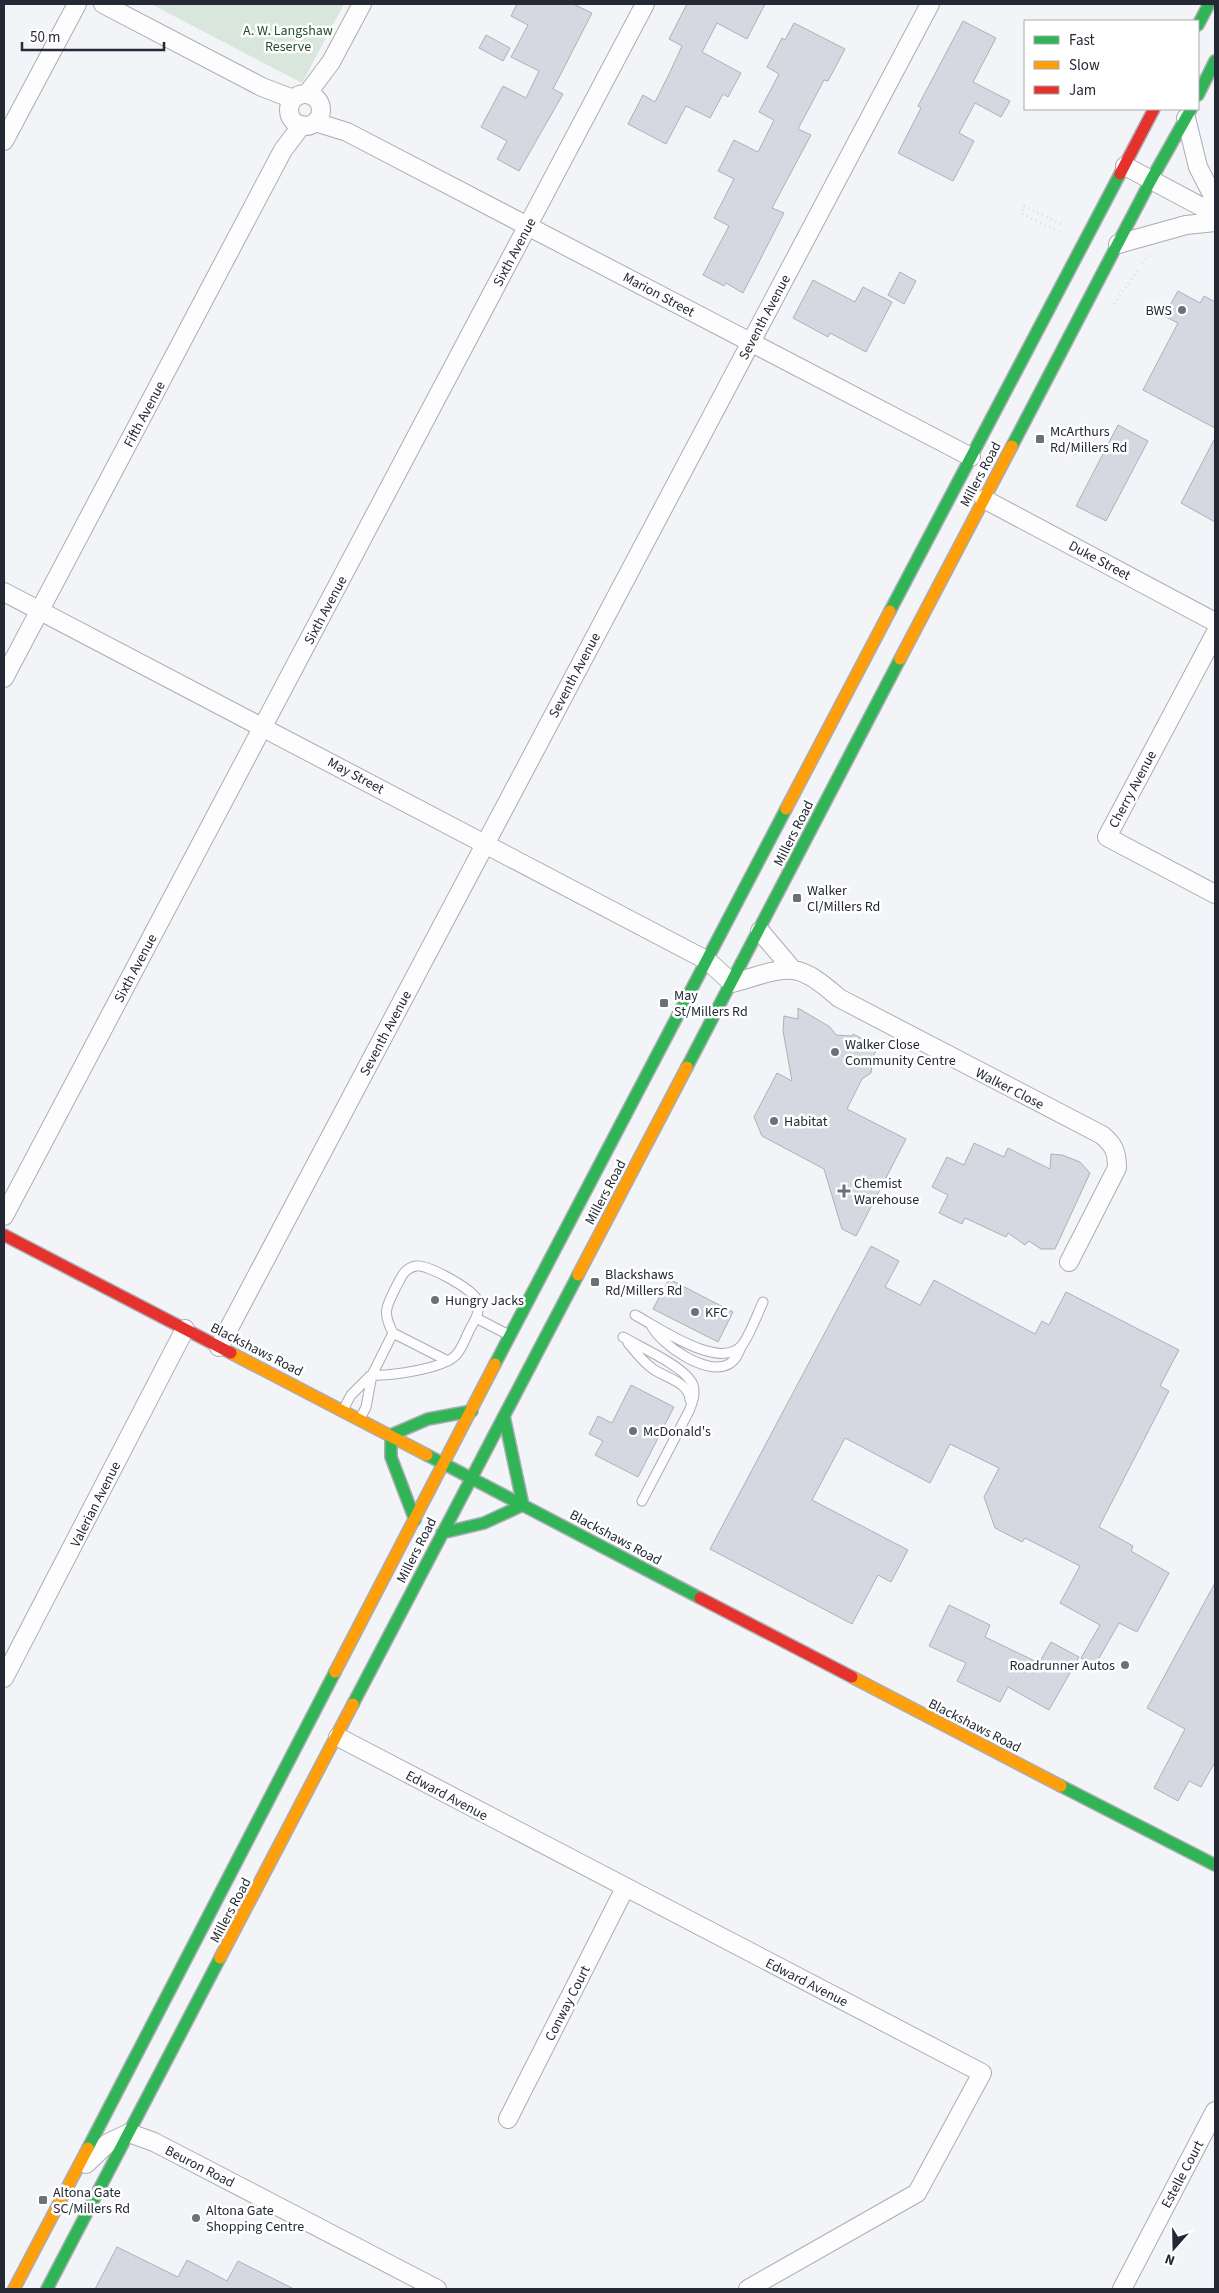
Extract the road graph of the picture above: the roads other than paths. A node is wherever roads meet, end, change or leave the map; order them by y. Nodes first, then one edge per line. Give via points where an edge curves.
1 (76, 4) edge
2 (103, 4) edge
3 (362, 4) edge
4 (645, 4) edge
5 (930, 4) edge
6 (1209, 4) edge
7 (1199, 23) edge
8 (1215, 62) edge
9 (1199, 93) edge
10 (305, 110) junction
11 (1153, 110) edge
12 (1188, 113) edge
13 (4, 141) edge
14 (1125, 166) junction
15 (1151, 180) junction
16 (1215, 200) edge
17 (1215, 214) edge
18 (1215, 222) edge
19 (528, 226) junction
20 (1118, 244) junction
21 (750, 342) junction
22 (971, 457) junction
23 (984, 499) junction
24 (4, 592) edge
25 (40, 610) junction
26 (1215, 622) edge
27 (1215, 634) edge
28 (4, 678) edge
29 (263, 727) junction
30 (485, 843) junction
31 (1215, 894) edge
32 (760, 931) junction
33 (708, 961) junction
34 (742, 964) junction
35 (793, 970) junction
36 (732, 983) junction
37 (4, 1216) edge
38 (4, 1235) edge
39 (1068, 1262) dead end
40 (763, 1302) dead end
41 (635, 1315) dead end
42 (476, 1318) junction
43 (650, 1323) junction
44 (185, 1329) junction
45 (393, 1333) junction
46 (510, 1336) junction
47 (742, 1345) junction
48 (219, 1346) junction
49 (448, 1361) junction
50 (372, 1374) junction
51 (342, 1410) junction
52 (472, 1411) junction
53 (689, 1411) junction
54 (504, 1416) junction
55 (360, 1419) junction
56 (391, 1435) junction
57 (444, 1464) junction
58 (471, 1477) junction
59 (642, 1501) dead end
60 (523, 1505) junction
61 (416, 1520) junction
62 (442, 1533) junction
63 (4, 1678) edge
64 (338, 1737) junction
65 (1215, 1865) edge
66 (625, 1888) junction
67 (1215, 2111) edge
68 (508, 2118) dead end
69 (129, 2133) junction
70 (76, 2174) junction
71 (14, 2289) edge
72 (48, 2289) edge
73 (437, 2289) edge
74 (748, 2289) edge
75 (1122, 2289) edge

1 - 13 street
2 - 10 street, Marion Street
3 - 10 street, Fifth Avenue
4 - 19 street, Sixth Avenue
5 - 21 street, Seventh Avenue
6 - 7 main road
8 - 9 main road
10 - 19 street, Marion Street
10 - 25 street, Fifth Avenue
11 - 14 main road, Millers Road
12 - 15 main road, Millers Road
12 - 16 street via 1198,167
14 - 15 street
14 - 22 main road, Millers Road
15 - 17 street
15 - 20 main road, Millers Road
18 - 20 street via 1186,225
19 - 21 street, Marion Street
19 - 29 street, Sixth Avenue
20 - 23 main road, Millers Road
21 - 22 street, Marion Street
21 - 30 street, Seventh Avenue
22 - 33 main road, Millers Road
23 - 26 street, Duke Street
23 - 32 main road, Millers Road
24 - 25 street, May Street
25 - 28 street, Fifth Avenue
25 - 29 street, May Street
27 - 31 street, Cherry Avenue via 1107,837
29 - 30 street, May Street
29 - 37 street, Sixth Avenue
30 - 33 street, May Street
30 - 48 street, Seventh Avenue
32 - 34 main road, Millers Road
32 - 35 street, Walker Close
33 - 34 street, May Street
33 - 36 street, May Street
33 - 46 main road, Millers Road
34 - 36 main road, Millers Road
35 - 36 street
35 - 39 street, Walker Close via 818,982 839,998 1102,1135 1112,1144 1117,1155 1117,1168
36 - 54 main road, Millers Road
38 - 44 main road, Blackshaws Road
40 - 47 lane
41 - 43 lane
42 - 45 lane via 479,1310 474,1295 428,1268 417,1266 404,1272 387,1305 385,1314
42 - 46 lane
42 - 49 lane via 456,1355
43 - 47 lane via 710,1353 729,1353
43 - 47 lane via 661,1340 685,1356 711,1366 728,1365
44 - 48 main road, Blackshaws Road
44 - 63 street, Valerian Avenue
45 - 49 lane
45 - 50 lane
46 - 52 main road, Millers Road
48 - 51 main road, Blackshaws Road
49 - 50 lane via 402,1374
50 - 51 lane via 351,1395
50 - 55 lane via 366,1407
51 - 55 main road, Blackshaws Road
52 - 56 main road via 428,1419
52 - 57 main road, Millers Road
53 - 53 lane via 694,1398 693,1385 685,1374 623,1337 653,1369 683,1386 689,1393
53 - 59 lane
54 - 58 main road, Millers Road
54 - 60 main road
55 - 56 main road, Blackshaws Road
56 - 57 main road, Blackshaws Road
56 - 61 main road via 391,1457
57 - 58 main road, Blackshaws Road
57 - 61 main road, Millers Road
58 - 60 main road, Blackshaws Road
58 - 62 main road, Millers Road
60 - 62 main road via 486,1523
60 - 65 main road, Blackshaws Road
61 - 70 main road, Millers Road
62 - 64 main road, Millers Road
64 - 66 street, Edward Avenue
64 - 69 main road, Millers Road
66 - 68 street, Conway Court
66 - 74 street, Edward Avenue via 982,2073 918,2193
67 - 75 street, Estelle Court
69 - 70 street via 108,2143
69 - 72 main road, Millers Road
69 - 73 street, Beuron Road via 154,2142
70 - 71 main road, Millers Road

